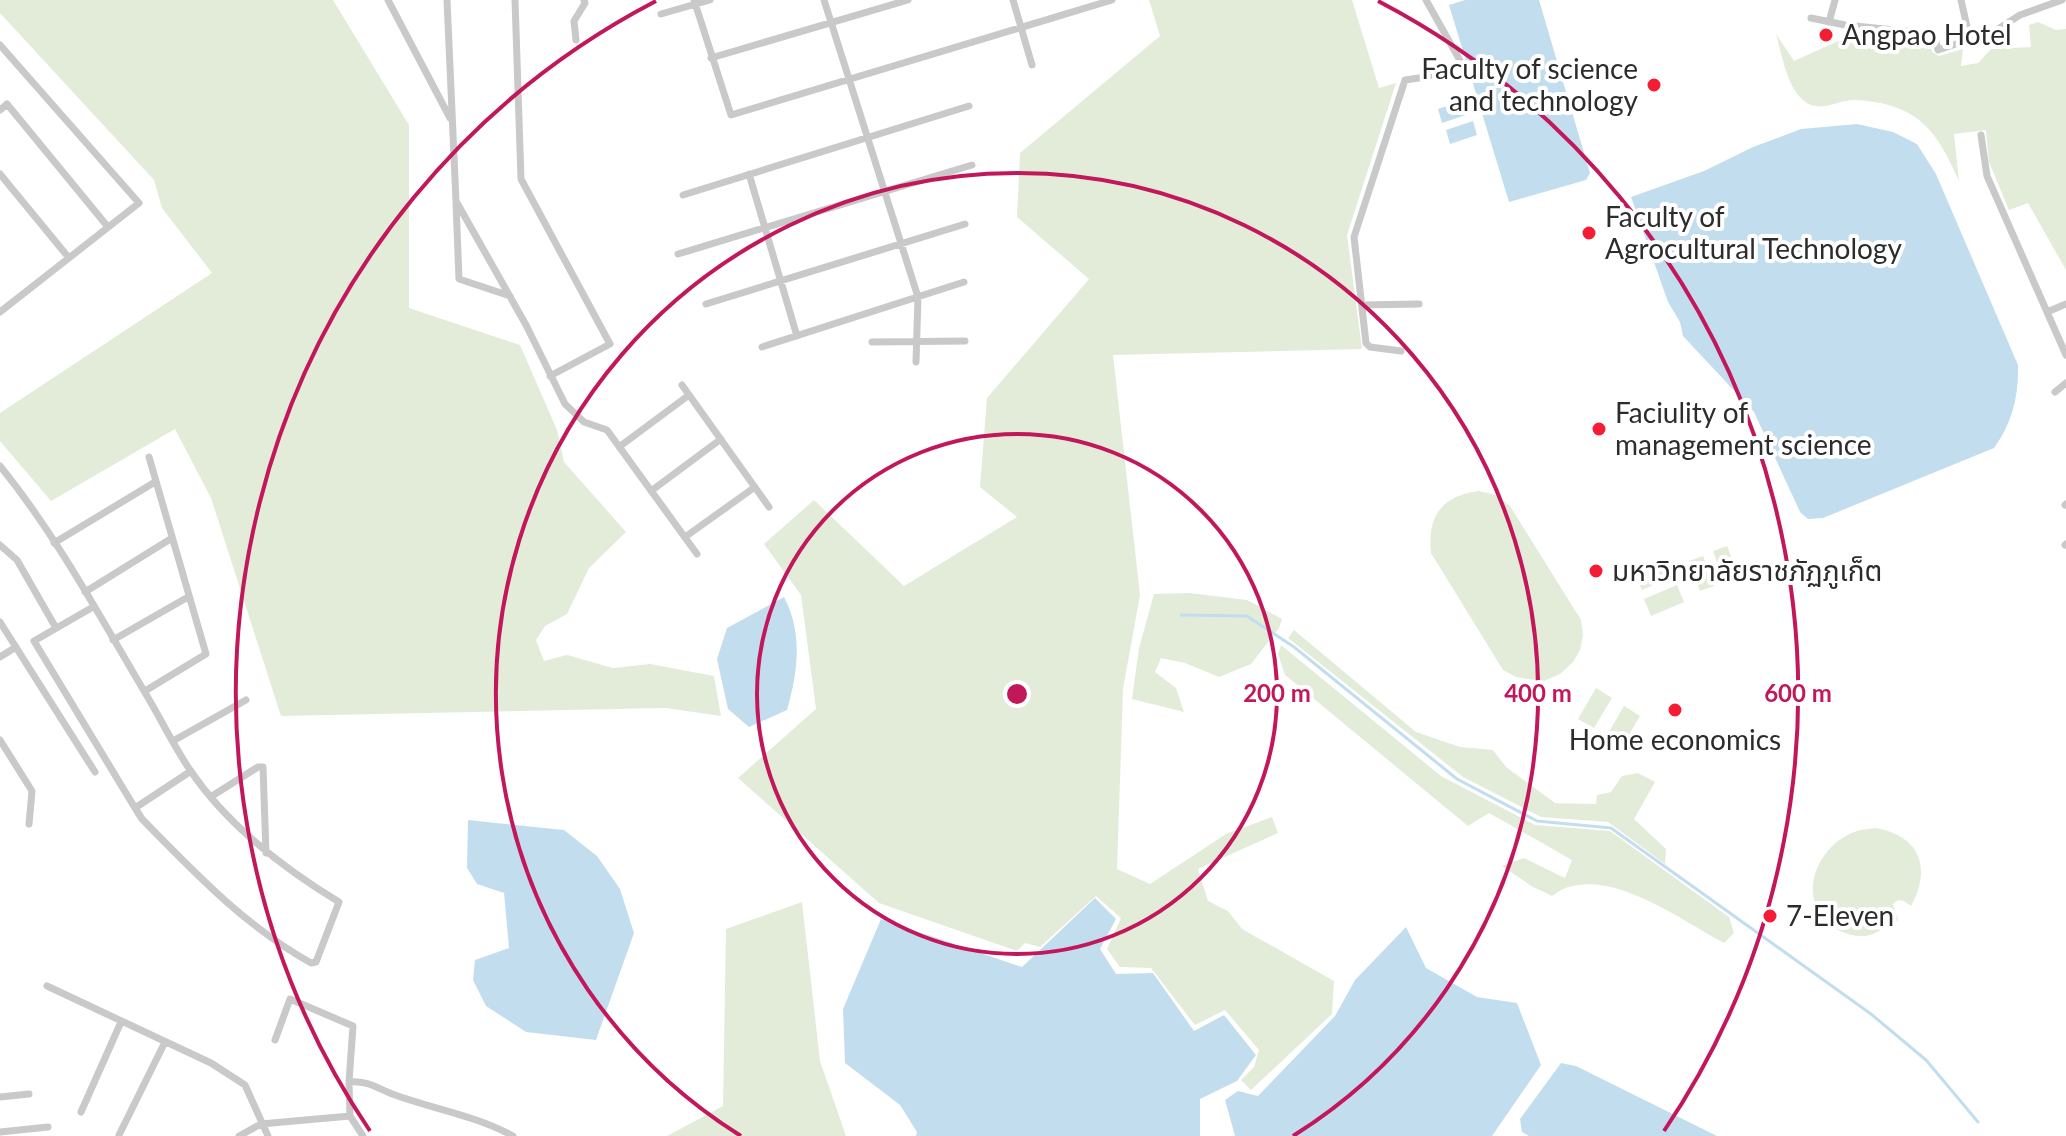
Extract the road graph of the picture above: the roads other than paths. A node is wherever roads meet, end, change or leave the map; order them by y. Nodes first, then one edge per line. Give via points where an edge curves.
1 (388, 0) edge
2 (447, 0) edge
3 (515, 0) edge
4 (584, 0) edge
5 (710, 0) edge
6 (824, 0) edge
7 (908, 0) edge
8 (1013, 0) edge
9 (1112, 0) edge
10 (1426, 0) edge
11 (1835, 0) edge
12 (1961, 0) edge
13 (2062, 0) edge
14 (695, 2) edge
15 (1082, 4) edge
16 (661, 14) dead end
17 (1811, 18) dead end
18 (1829, 22) junction
19 (832, 23) junction
20 (1021, 28) junction
21 (576, 40) dead end
22 (1970, 40) junction
23 (0, 45) edge
24 (711, 58) junction
25 (1032, 65) dead end
26 (850, 80) junction
27 (969, 106) dead end
28 (0, 110) edge
29 (452, 122) junction
30 (1981, 135) dead end
31 (868, 138) junction
32 (972, 165) dead end
33 (0, 174) edge
34 (749, 174) junction
35 (885, 193) junction
36 (683, 195) dead end
37 (456, 201) junction
38 (965, 224) dead end
39 (108, 227) junction
40 (765, 228) junction
41 (901, 245) junction
42 (678, 254) dead end
43 (69, 258) junction
44 (781, 282) junction
45 (964, 282) dead end
46 (510, 296) junction
47 (918, 297) junction
48 (706, 304) dead end
49 (1419, 304) dead end
50 (2066, 304) edge
51 (1362, 305) junction
52 (0, 312) edge
53 (2047, 312) junction
54 (797, 336) junction
55 (917, 341) junction
56 (965, 341) dead end
57 (872, 342) dead end
58 (762, 347) dead end
59 (1401, 351) dead end
60 (2066, 355) edge
61 (916, 362) dead end
62 (550, 376) junction
63 (2066, 383) edge
64 (682, 385) dead end
65 (2055, 392) dead end
66 (689, 395) junction
67 (721, 439) junction
68 (619, 447) junction
69 (149, 457) dead end
70 (0, 466) edge
71 (155, 482) junction
72 (755, 487) junction
73 (651, 491) junction
74 (769, 507) dead end
75 (685, 537) junction
76 (172, 538) junction
77 (54, 543) junction
78 (0, 545) edge
79 (697, 554) dead end
80 (85, 592) junction
81 (188, 597) junction
82 (93, 607) junction
83 (0, 622) edge
84 (56, 628) junction
85 (113, 640) junction
86 (16, 647) junction
87 (0, 657) edge
88 (145, 691) junction
89 (246, 700) dead end
90 (0, 740) edge
91 (173, 741) junction
92 (191, 771) junction
93 (95, 772) dead end
94 (212, 796) junction
95 (135, 808) junction
96 (29, 824) dead end
97 (266, 853) junction
98 (47, 986) dead end
99 (121, 1022) junction
100 (275, 1040) dead end
101 (165, 1042) junction
102 (349, 1082) junction
103 (29, 1094) dead end
104 (0, 1097) edge
105 (81, 1112) dead end
106 (350, 1116) junction
107 (261, 1124) junction
108 (48, 1127) dead end
109 (0, 1132) edge
110 (362, 1134) edge
111 (119, 1135) edge
112 (239, 1136) edge
113 (268, 1136) edge
114 (374, 1136) edge
115 (513, 1136) edge

1 - 29 street
2 - 29 street
3 - 62 street via 521,179 610,344
4 - 21 street via 574,21
5 - 14 street
6 - 19 street
7 - 19 street
8 - 20 street
9 - 15 street
10 - 51 street via 1462,64 1405,80 1354,237
11 - 18 street
12 - 22 street
13 - 22 street
14 - 16 street
14 - 24 street
15 - 20 street
17 - 18 street
18 - 22 street via 1934,34 1938,50
19 - 24 street
19 - 26 street
20 - 25 street
20 - 26 street
23 - 39 street via 139,203
24 - 26 street via 731,115
26 - 31 street
27 - 31 street
28 - 39 street via 7,104
29 - 37 street
30 - 53 street via 1987,176
31 - 34 street
31 - 35 street
32 - 35 street
33 - 43 street
34 - 36 street
34 - 40 street
35 - 40 street
35 - 41 street
37 - 46 street
37 - 46 street via 459,279
38 - 41 street
39 - 43 street
40 - 42 street
40 - 44 street
41 - 44 street
41 - 47 street
43 - 52 street
44 - 48 street
44 - 54 street
45 - 47 street
46 - 62 street
47 - 54 street
47 - 55 street
49 - 51 street
50 - 53 street
51 - 59 street via 1368,347
53 - 60 street
54 - 58 street
55 - 56 street
55 - 57 street
55 - 61 street
62 - 68 street via 565,404 584,422 607,430
63 - 65 street
64 - 66 street
66 - 67 street
66 - 68 street
67 - 72 street
67 - 73 street
68 - 73 street
69 - 71 street
70 - 77 street
71 - 76 street
71 - 77 street
72 - 74 street
72 - 75 street
73 - 75 street
75 - 79 street
76 - 80 street
76 - 81 street
77 - 80 street
78 - 84 street via 17,560
80 - 82 street
81 - 85 street
81 - 88 street via 206,654
82 - 84 street
82 - 85 street
83 - 86 street
84 - 95 street via 34,641
85 - 88 street
86 - 87 street
86 - 93 street
88 - 91 street
89 - 91 street
90 - 96 street via 32,791
91 - 92 street
92 - 94 street
92 - 95 street
94 - 97 street
94 - 97 street via 263,767
95 - 97 street via 223,901 283,947 316,962 339,902
98 - 99 street
99 - 101 street
99 - 105 street
100 - 102 street via 290,999 353,1026
101 - 107 street via 245,1085
101 - 111 street
102 - 106 street
102 - 115 street via 362,1081
103 - 104 street
106 - 107 street
106 - 110 street
107 - 112 street
107 - 113 street
108 - 109 street
110 - 114 street

